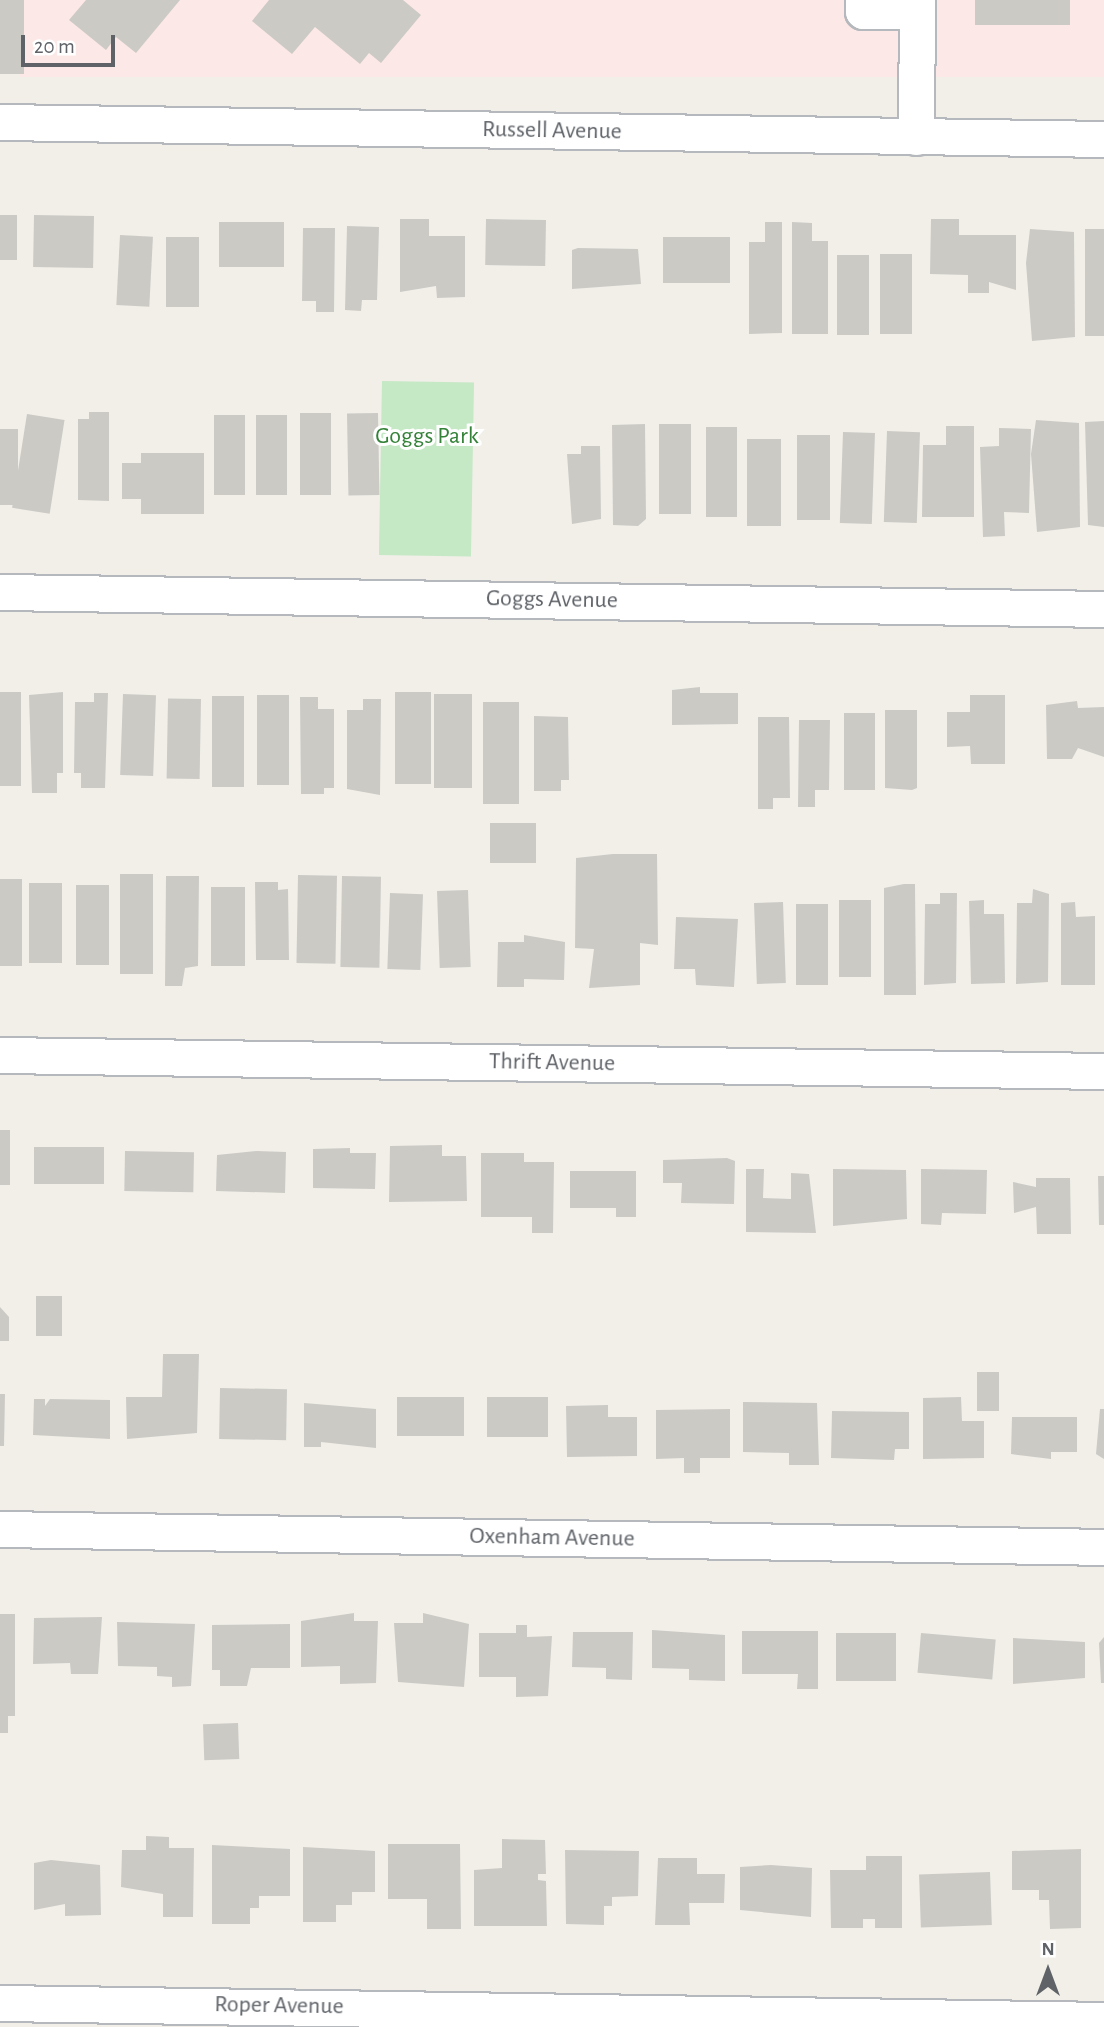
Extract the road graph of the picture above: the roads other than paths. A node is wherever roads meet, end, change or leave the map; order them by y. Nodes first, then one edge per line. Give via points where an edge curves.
1 (863, 0) edge
2 (917, 5) edge
3 (0, 122) edge
4 (916, 137) junction
5 (1104, 139) edge
6 (0, 592) edge
7 (1104, 608) edge
8 (0, 1055) edge
9 (1104, 1071) edge
10 (0, 1529) edge
11 (1104, 1547) edge
12 (0, 2003) edge
13 (1104, 2020) edge

1 - 2 street via 863,11
2 - 4 street
3 - 4 street, Russell Avenue
4 - 5 street, Russell Avenue
6 - 7 street, Goggs Avenue
8 - 9 street, Thrift Avenue
10 - 11 street, Oxenham Avenue
12 - 13 street, Roper Avenue

